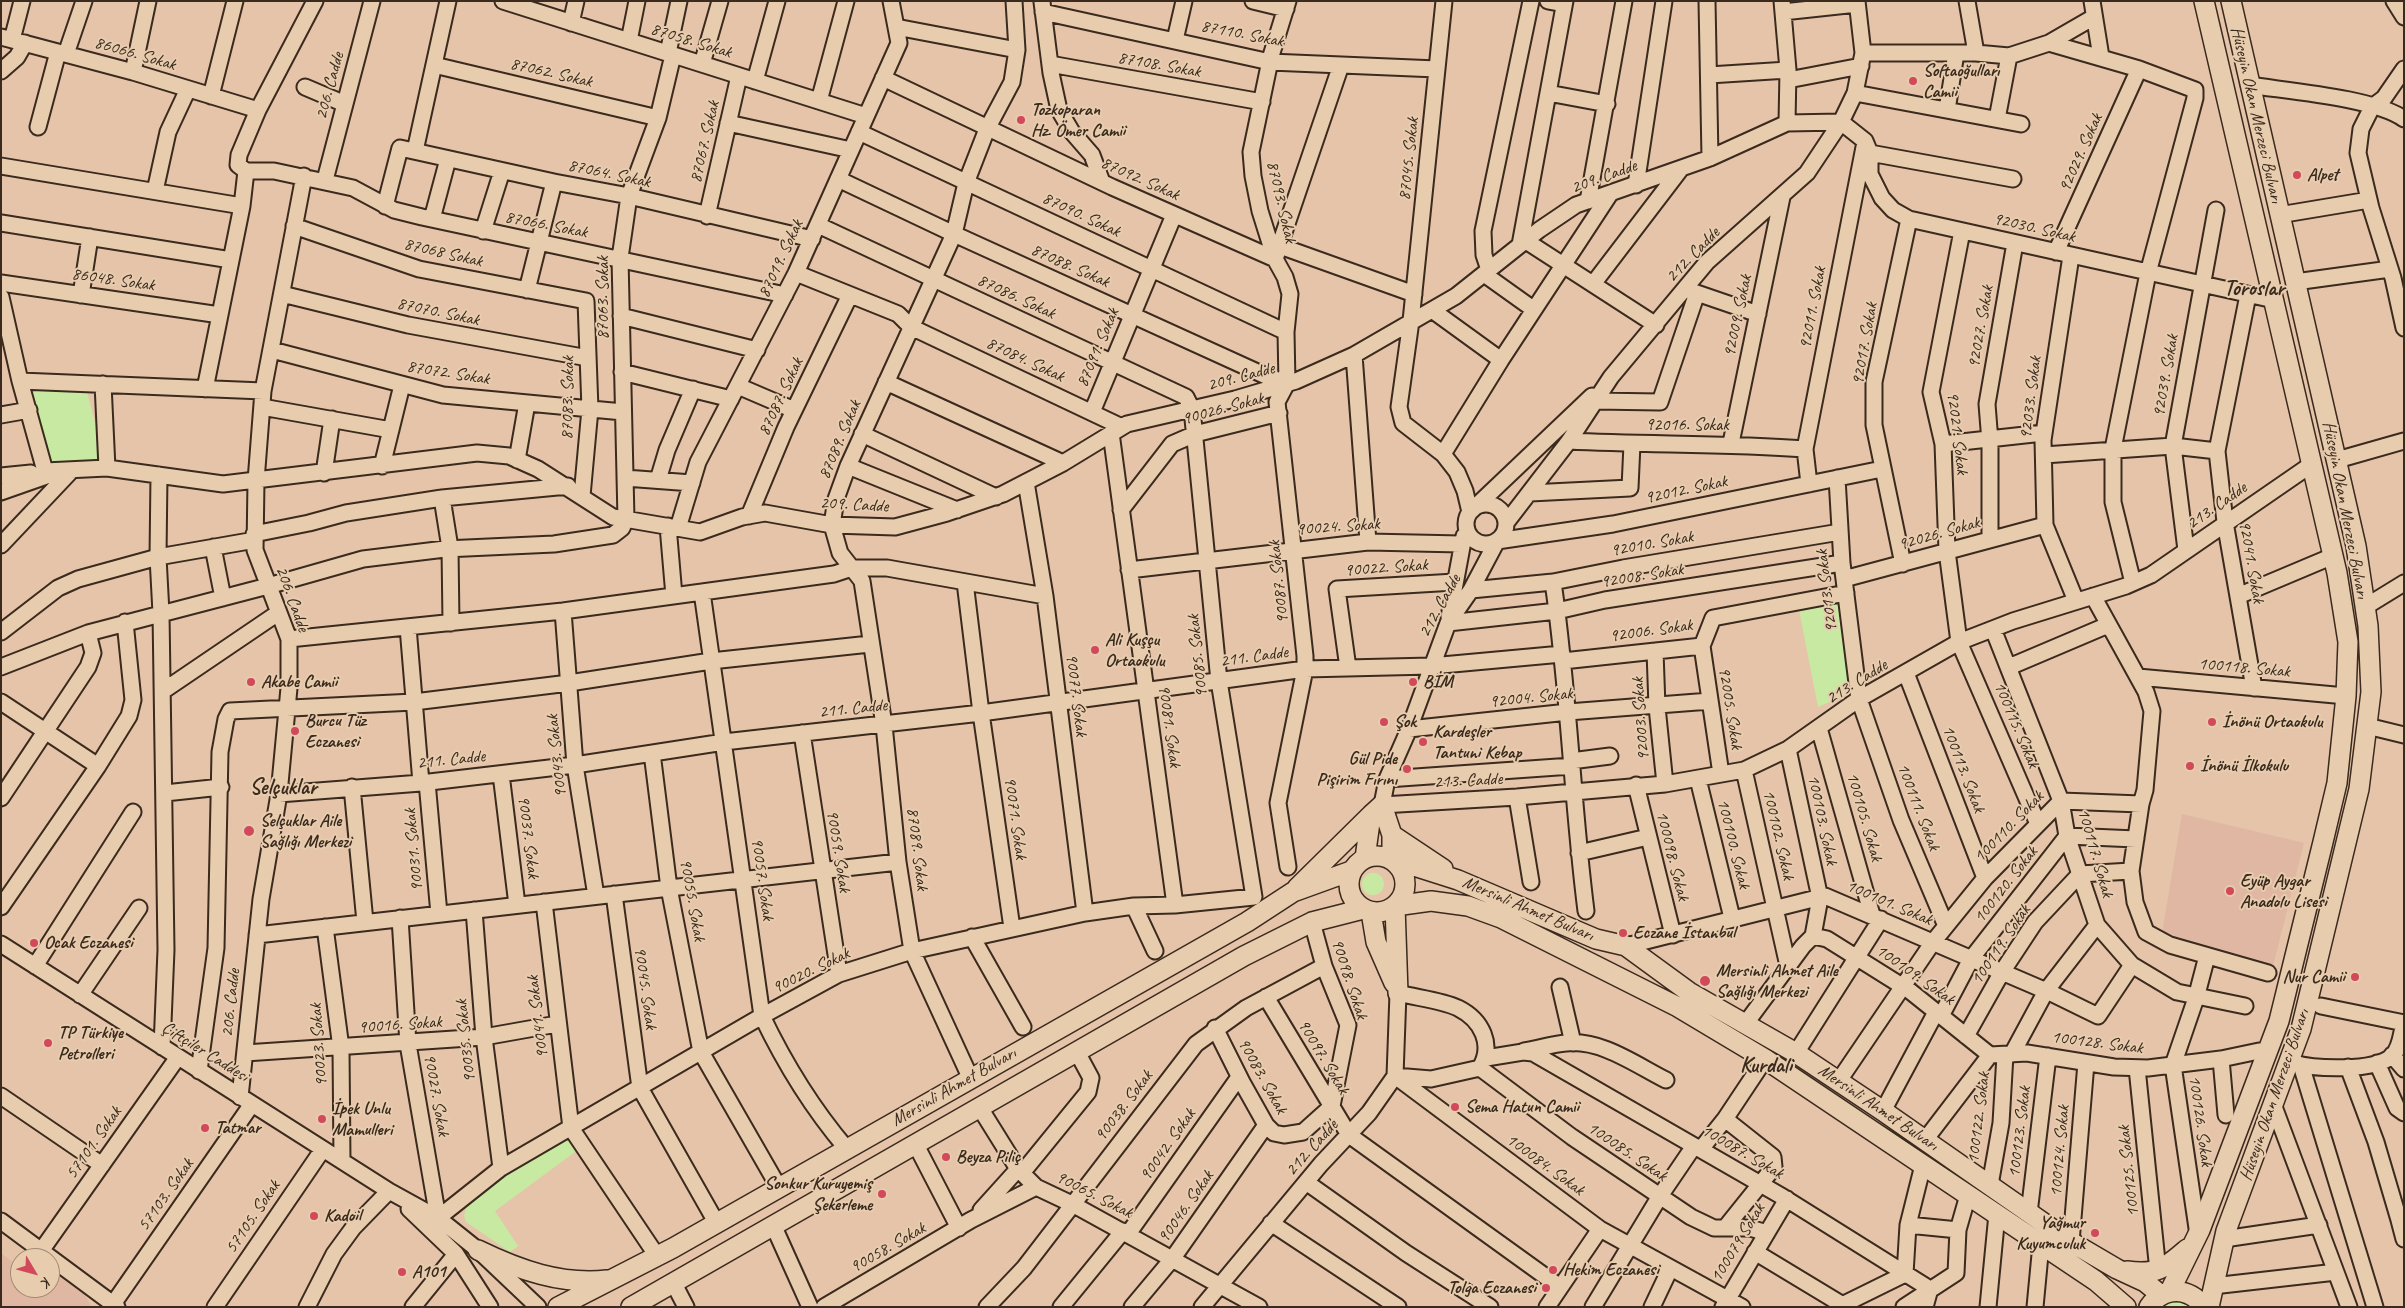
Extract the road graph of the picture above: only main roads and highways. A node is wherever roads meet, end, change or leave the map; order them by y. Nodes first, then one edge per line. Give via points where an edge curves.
1 (2204, 1) edge
2 (2230, 1) edge
3 (1377, 810) junction
4 (1392, 834) junction
5 (1365, 858) junction
6 (1392, 860) junction
7 (1351, 872) junction
8 (1458, 880) junction
9 (1293, 892) junction
10 (1395, 906) junction
11 (1367, 910) junction
12 (2195, 1240) junction
13 (478, 1250) road end
14 (2117, 1269) junction
15 (613, 1280) junction
16 (2160, 1298) edge
17 (558, 1307) edge
18 (631, 1307) edge
19 (2126, 1307) edge
20 (2204, 1307) edge
21 (2209, 1307) edge

1 - 12 main road, Hüseyin Okan Merzeci Bulvarı via 2333,556 2348,642 2346,696 2336,783 2279,1021
2 - 21 main road, Hüseyin Okan Merzeci Bulvarı via 2356,546 2365,607 2370,692 2359,789 2295,1063 2273,1104 2224,1239
3 - 4 main road
3 - 5 main road
3 - 9 main road
4 - 6 main road
4 - 8 main road
5 - 6 main road via 1374,855
5 - 7 main road
6 - 8 main road, Mersinli Ahmet Bulvarı
6 - 10 main road via 1404,873 1406,882 1401,899
7 - 9 main road, Mersinli Ahmet Bulvarı
7 - 11 main road via 1351,896
8 - 14 main road, Mersinli Ahmet Bulvarı via 1596,939 1626,946 1689,992 1796,1053 2071,1242
9 - 15 main road, Mersinli Ahmet Bulvarı via 1247,922
10 - 11 main road via 1388,910
10 - 11 main road via 1398,993 1376,942
10 - 19 main road, Mersinli Ahmet Bulvarı via 1431,900 1468,906 1501,918 1678,1007 1998,1214 2096,1281
11 - 18 main road, Mersinli Ahmet Bulvarı via 1312,922 1244,956
12 - 14 main road via 2158,1271 2145,1273
12 - 16 main road, Hüseyin Okan Merzeci Bulvarı
13 - 15 main road via 510,1266 537,1274 575,1281
14 - 16 main road, Mersinli Ahmet Bulvarı via 2145,1282
15 - 17 main road, Mersinli Ahmet Bulvarı
16 - 20 main road via 2189,1294

